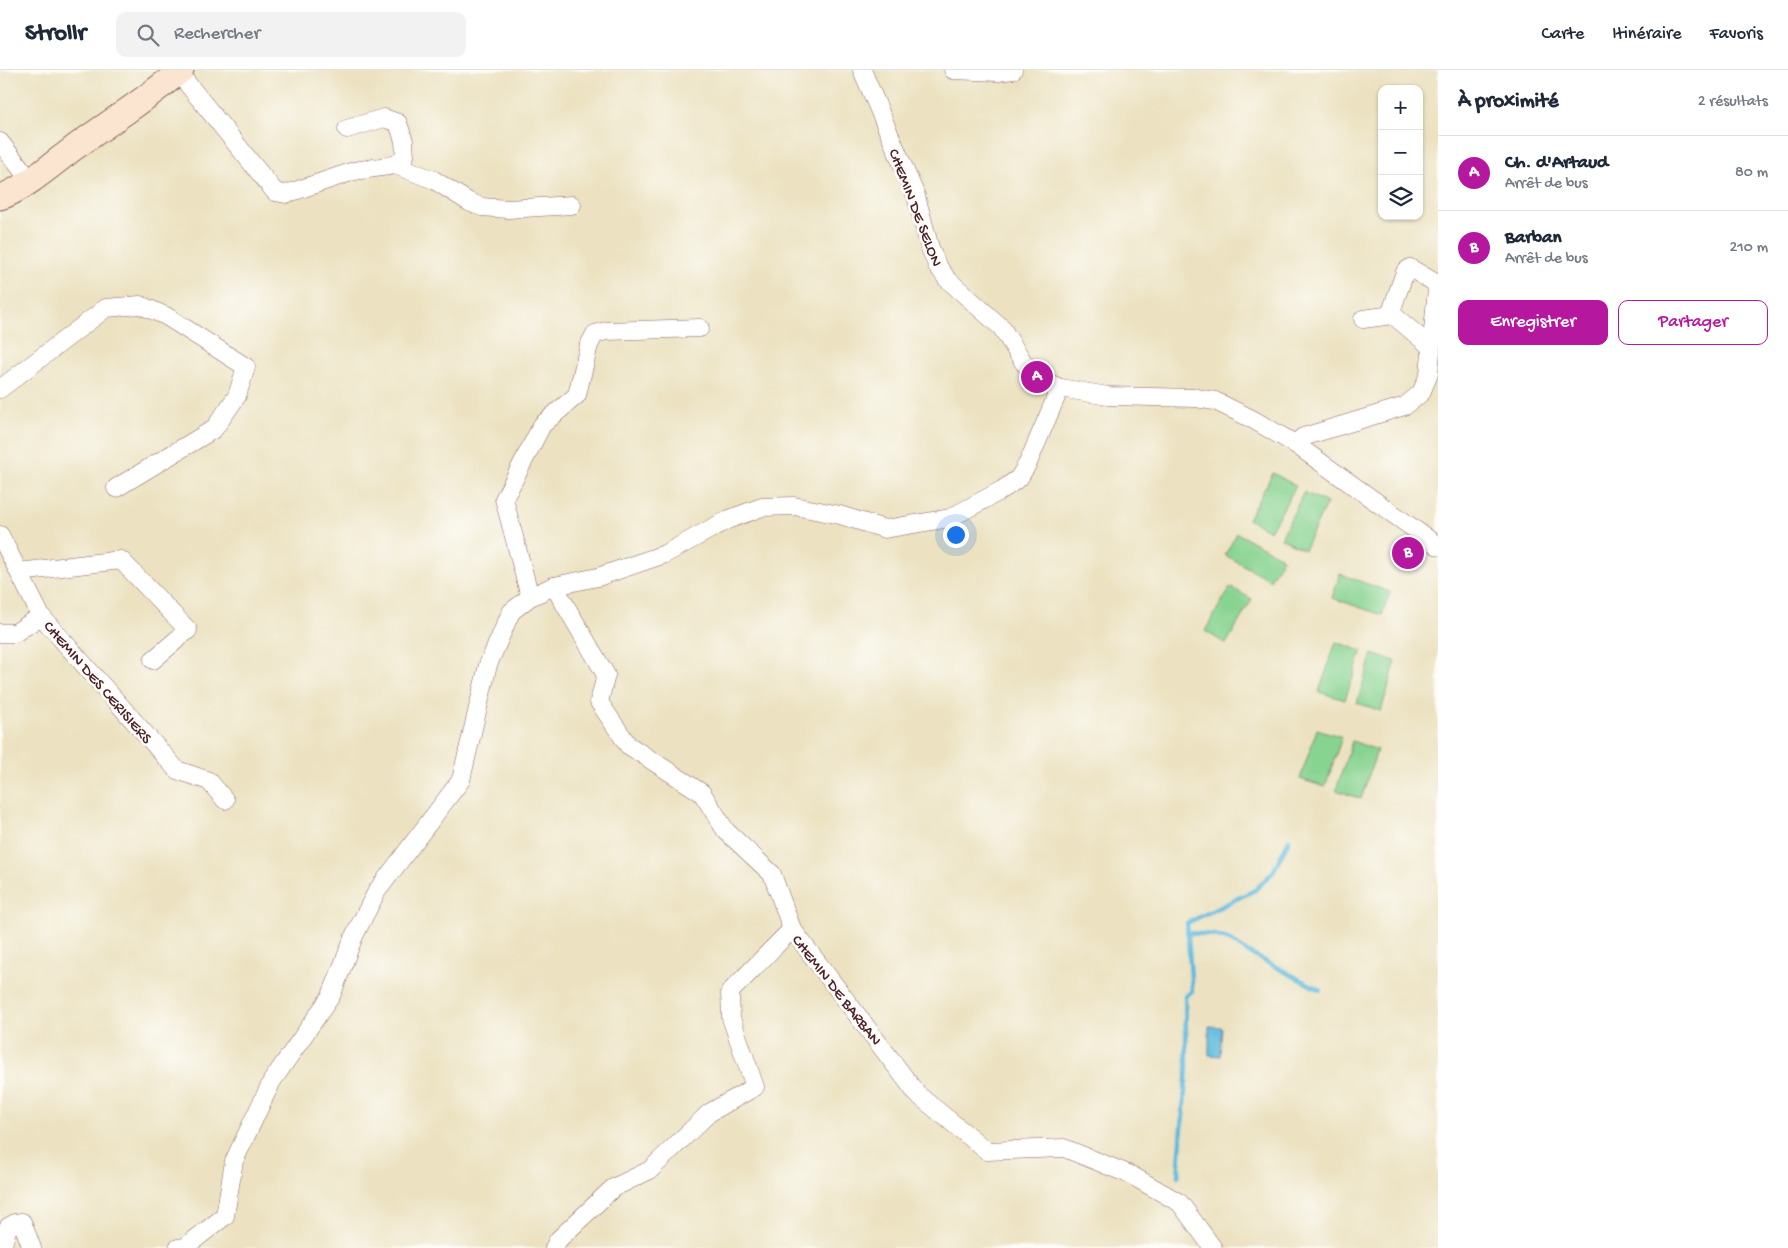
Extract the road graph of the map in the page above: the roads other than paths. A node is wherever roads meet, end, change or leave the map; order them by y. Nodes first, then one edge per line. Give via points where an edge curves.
1 (862, 70) edge
2 (953, 70) edge
3 (1013, 70) edge
4 (179, 71) edge
5 (347, 129) dead end
6 (0, 142) edge
7 (395, 165) junction
8 (30, 180) junction
9 (0, 197) edge
10 (572, 205) dead end
11 (1392, 315) junction
12 (1363, 319) dead end
13 (700, 328) dead end
14 (1430, 346) junction
15 (1060, 388) junction
16 (0, 389) edge
17 (1295, 444) junction
18 (116, 488) dead end
19 (0, 535) edge
20 (1434, 543) edge
21 (19, 572) junction
22 (554, 586) junction
23 (530, 597) junction
24 (41, 616) junction
25 (0, 633) edge
26 (153, 660) dead end
27 (225, 800) dead end
28 (792, 929) junction
29 (2, 1248) edge
30 (32, 1248) edge
31 (178, 1248) edge
32 (554, 1248) edge
33 (1214, 1248) edge

1 - 15 street, CHEMIN DE SELON via 916,196 936,265 1001,328 1037,377
2 - 3 street
4 - 7 street via 275,192 286,194 354,172
4 - 8 street via 147,98
5 - 7 street via 384,118 398,123 405,156
6 - 8 street
7 - 10 street via 434,180 468,202 482,207 508,209
8 - 9 street
11 - 12 street
11 - 14 street
11 - 14 street via 1405,272 1410,268 1434,282 1437,288
13 - 23 street via 595,334 589,345 577,395 542,425 504,499
14 - 17 street via 1429,374 1421,393 1405,406 1304,436
15 - 17 street, CHEMIN DE SELON via 1108,396 1215,401 1252,418
15 - 22 street via 1020,478 950,518 885,529 840,515 794,506 762,507 726,520 665,554 598,577
16 - 18 street via 106,308 140,305 166,316 246,367 238,396 214,429
17 - 20 street, CHEMIN DE SELON
19 - 21 street, CHEMIN DES CERISIERS
21 - 24 street, CHEMIN DES CERISIERS
21 - 26 street via 121,560 188,630
22 - 23 street
22 - 28 street, CHEMIN DE BARBAN via 606,675 598,702 628,744 702,793 726,831 772,874
23 - 31 street via 511,612 488,665 461,780 377,891 354,936 331,996 272,1081 234,1161 225,1216 185,1247
24 - 25 street via 15,633
24 - 27 street, CHEMIN DES CERISIERS via 177,770 209,781
28 - 32 street via 730,992 731,1018 755,1087 709,1113 650,1170 613,1188 558,1240
28 - 33 street, CHEMIN DE BARBAN via 916,1094 987,1151 1064,1148 1131,1175 1180,1203
29 - 30 street via 8,1228 22,1222

